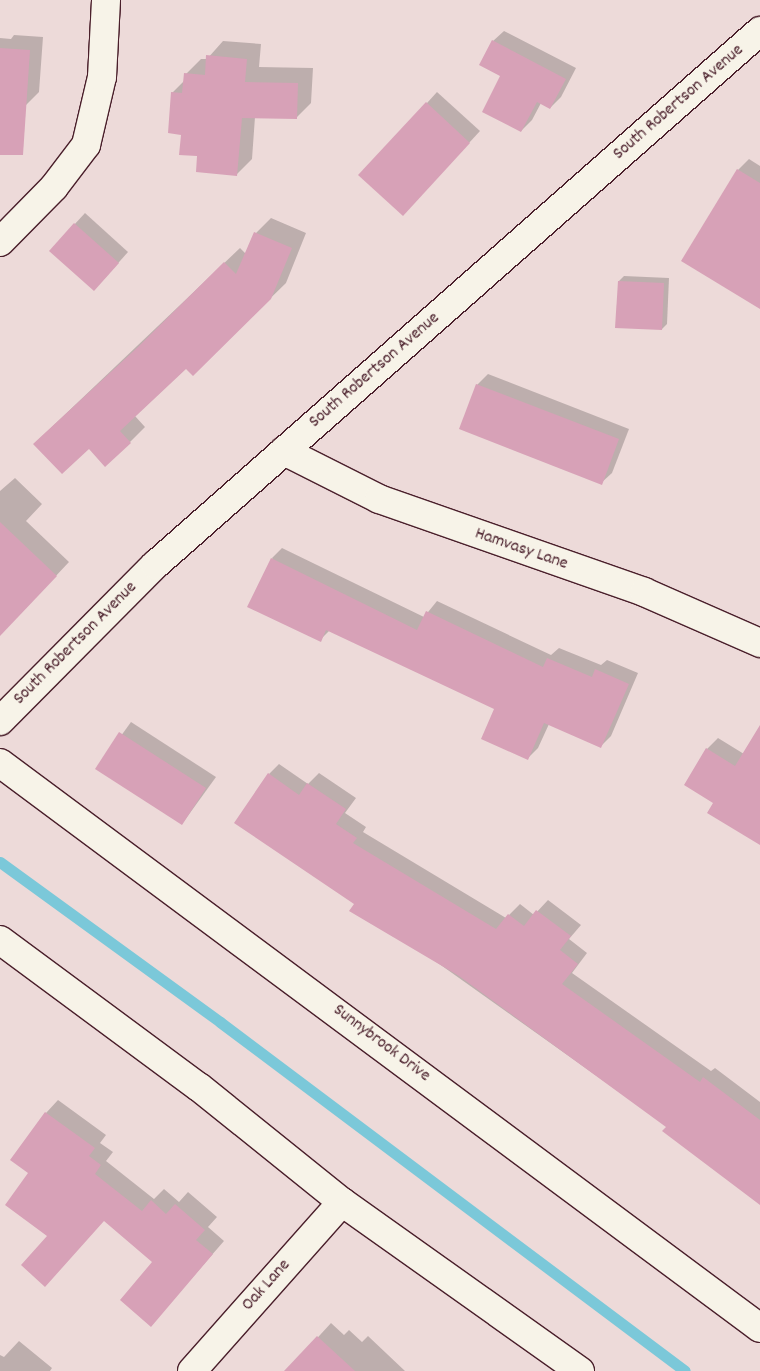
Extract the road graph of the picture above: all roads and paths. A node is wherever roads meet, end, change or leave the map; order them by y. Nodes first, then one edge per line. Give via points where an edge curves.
1 (106, 0) edge
2 (760, 31) edge
3 (0, 242) edge
4 (284, 451) junction
5 (760, 643) edge
6 (0, 721) edge
7 (0, 763) edge
8 (0, 940) edge
9 (342, 1202) junction
10 (760, 1328) edge
11 (192, 1371) edge
12 (580, 1371) edge

1 - 3 street via 102,77 86,145 54,187
2 - 4 street, South Robertson Avenue
4 - 5 street, Hamvasy Lane via 379,500 644,592
4 - 6 street, South Robertson Avenue via 155,565
7 - 10 street, Sunnybrook Drive
8 - 9 street via 199,1087
9 - 11 street, Oak Lane
9 - 12 street

